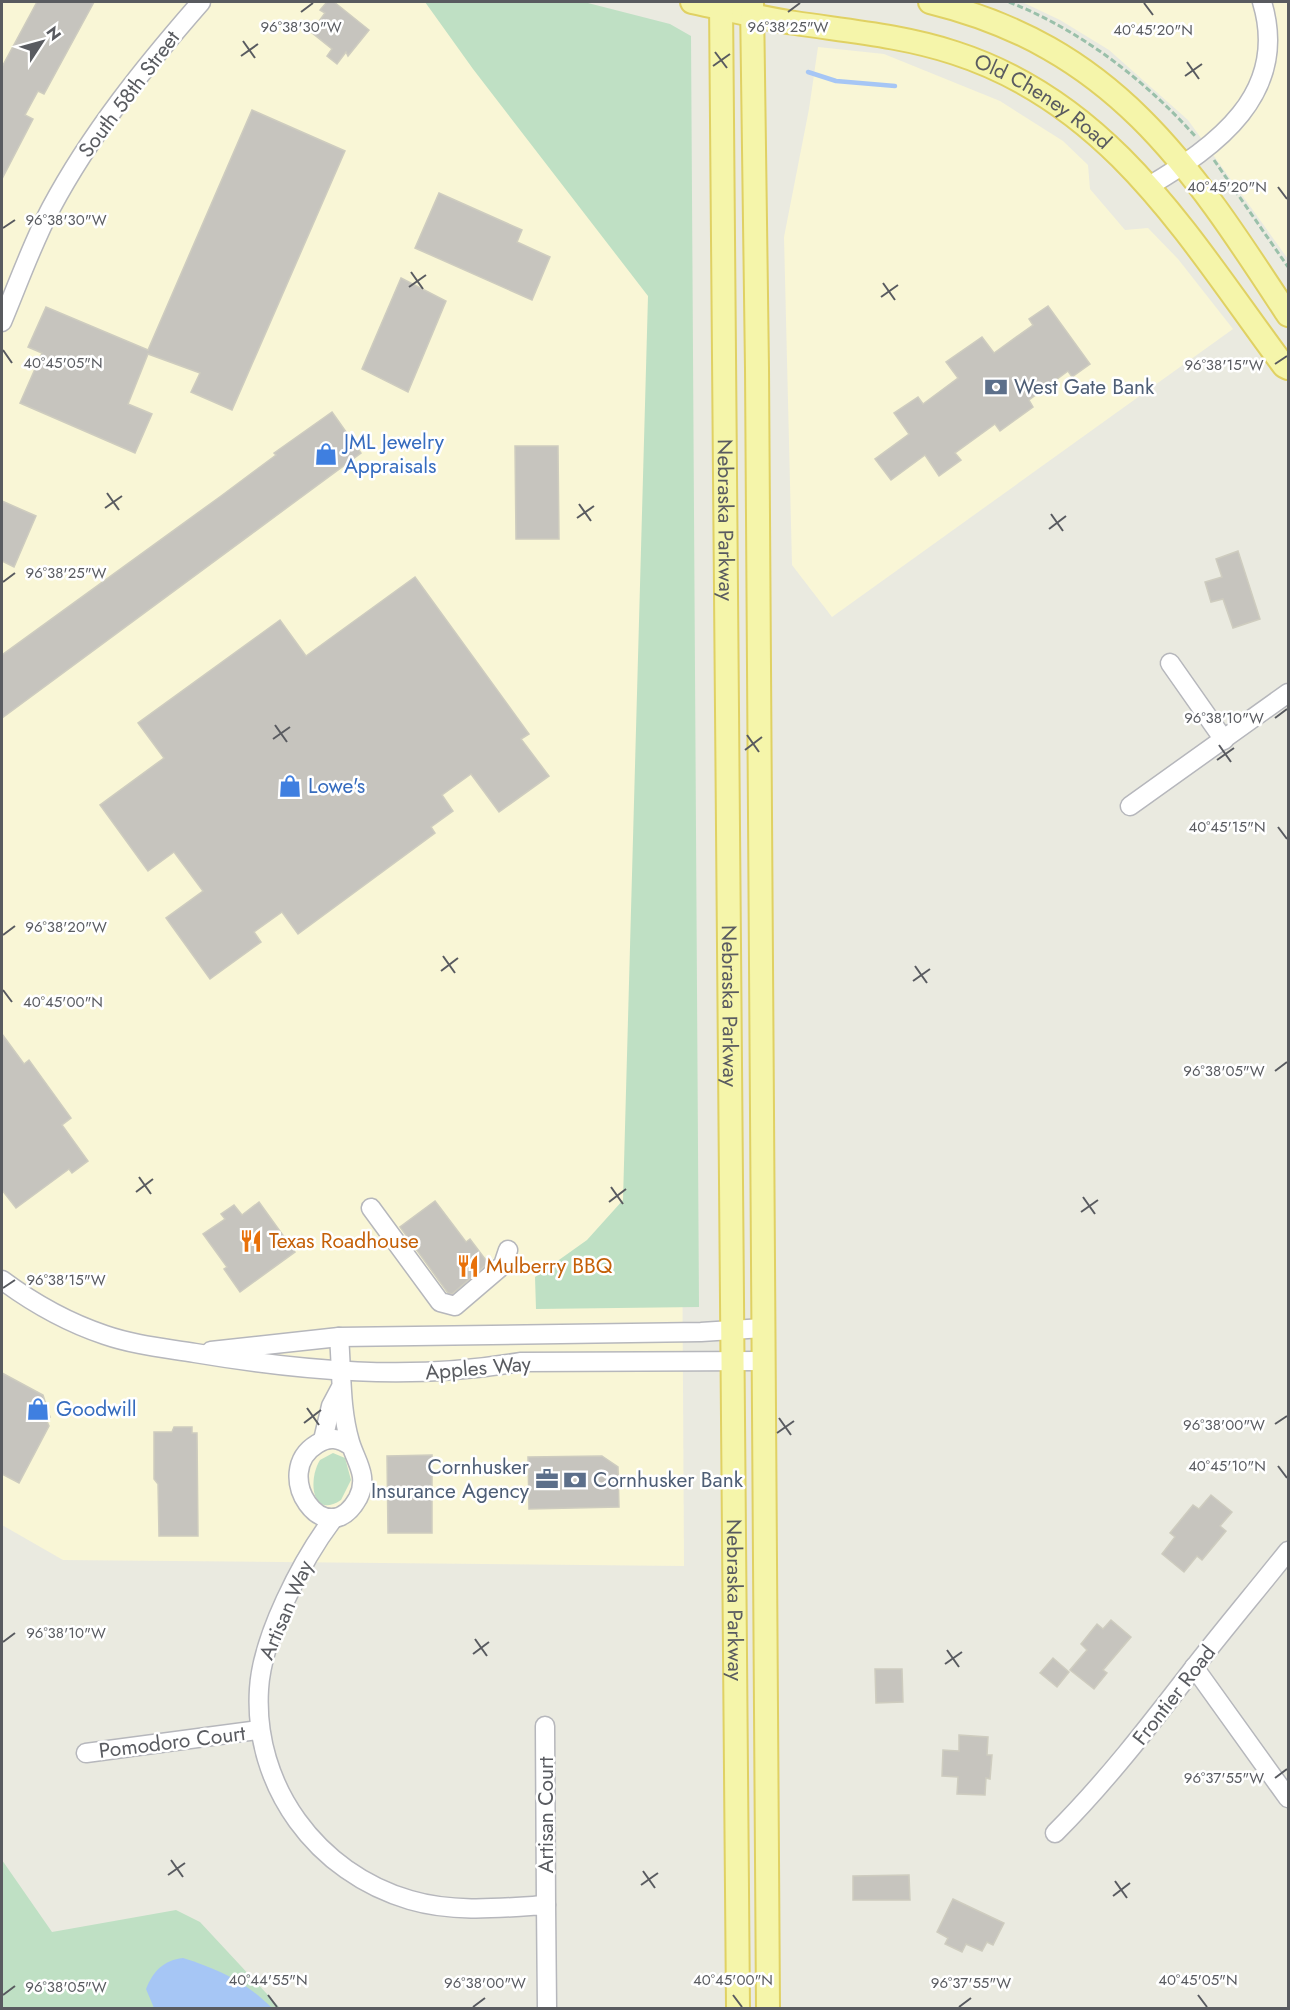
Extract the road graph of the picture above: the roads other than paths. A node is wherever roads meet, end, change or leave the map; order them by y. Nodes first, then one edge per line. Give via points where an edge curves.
1 (201, 2) edge
2 (692, 2) edge
3 (930, 2) edge
4 (1262, 2) edge
5 (721, 4) edge
6 (973, 7) edge
7 (751, 8) edge
8 (1184, 165) junction
9 (1149, 186) junction
10 (1288, 315) edge
11 (2, 322) edge
12 (1288, 368) edge
13 (1170, 663) dead end
14 (1288, 693) edge
15 (1224, 740) junction
16 (1130, 806) dead end
17 (371, 1208) dead end
18 (508, 1250) dead end
19 (2, 1280) edge
20 (734, 1328) junction
21 (762, 1328) junction
22 (339, 1337) junction
23 (194, 1353) junction
24 (763, 1361) junction
25 (733, 1362) junction
26 (341, 1368) junction
27 (340, 1389) junction
28 (324, 1440) junction
29 (351, 1446) junction
30 (333, 1520) junction
31 (1288, 1551) edge
32 (1194, 1667) junction
33 (545, 1726) dead end
34 (258, 1730) junction
35 (86, 1753) dead end
36 (1288, 1798) edge
37 (1055, 1833) dead end
38 (546, 1905) junction
39 (547, 2008) edge
40 (738, 2008) edge
41 (768, 2008) edge

1 - 11 street, South 58th Street via 106,117 87,146 50,210
2 - 5 main road, Old Cheney Road
3 - 6 main road, Old Cheney Road
4 - 8 street via 1276,38 1274,72 1266,94 1244,122
5 - 7 main road, Old Cheney Road
5 - 20 main road, Nebraska Parkway
6 - 8 main road, Old Cheney Road via 1085,71 1140,116
7 - 9 main road, Old Cheney Road via 918,43 996,69 1035,88 1079,118
7 - 21 main road, Nebraska Parkway
8 - 9 street
8 - 10 main road, Old Cheney Road
9 - 12 main road, Old Cheney Road
13 - 15 street
14 - 15 street
15 - 16 street
17 - 18 street via 440,1302 455,1306 503,1265
19 - 23 street, Apples Way via 23,1296 105,1335
20 - 21 street, Apples Way
20 - 22 street, Apples Way via 679,1333
20 - 25 main road, Nebraska Parkway
21 - 24 main road, Nebraska Parkway
22 - 23 street, Apples Way
22 - 26 street
23 - 26 street, Apples Way via 258,1364
24 - 25 street, Apples Way
24 - 41 main road, Nebraska Parkway
25 - 26 street, Apples Way via 520,1362 404,1374
25 - 40 main road, Nebraska Parkway
26 - 27 street
27 - 28 street via 331,1406
27 - 29 street
28 - 29 street via 334,1438
28 - 30 street via 305,1457 298,1486 310,1509
29 - 30 street via 361,1466 361,1488 352,1507
30 - 34 street, Artisan Way via 304,1562 273,1633 262,1667
31 - 32 street, Frontier Road
32 - 36 street
32 - 37 street, Frontier Road via 1135,1746
33 - 38 street, Artisan Court
34 - 35 street, Pomodoro Court
34 - 38 street, Artisan Way via 272,1772 296,1820 328,1856 364,1881 430,1905
38 - 39 street

